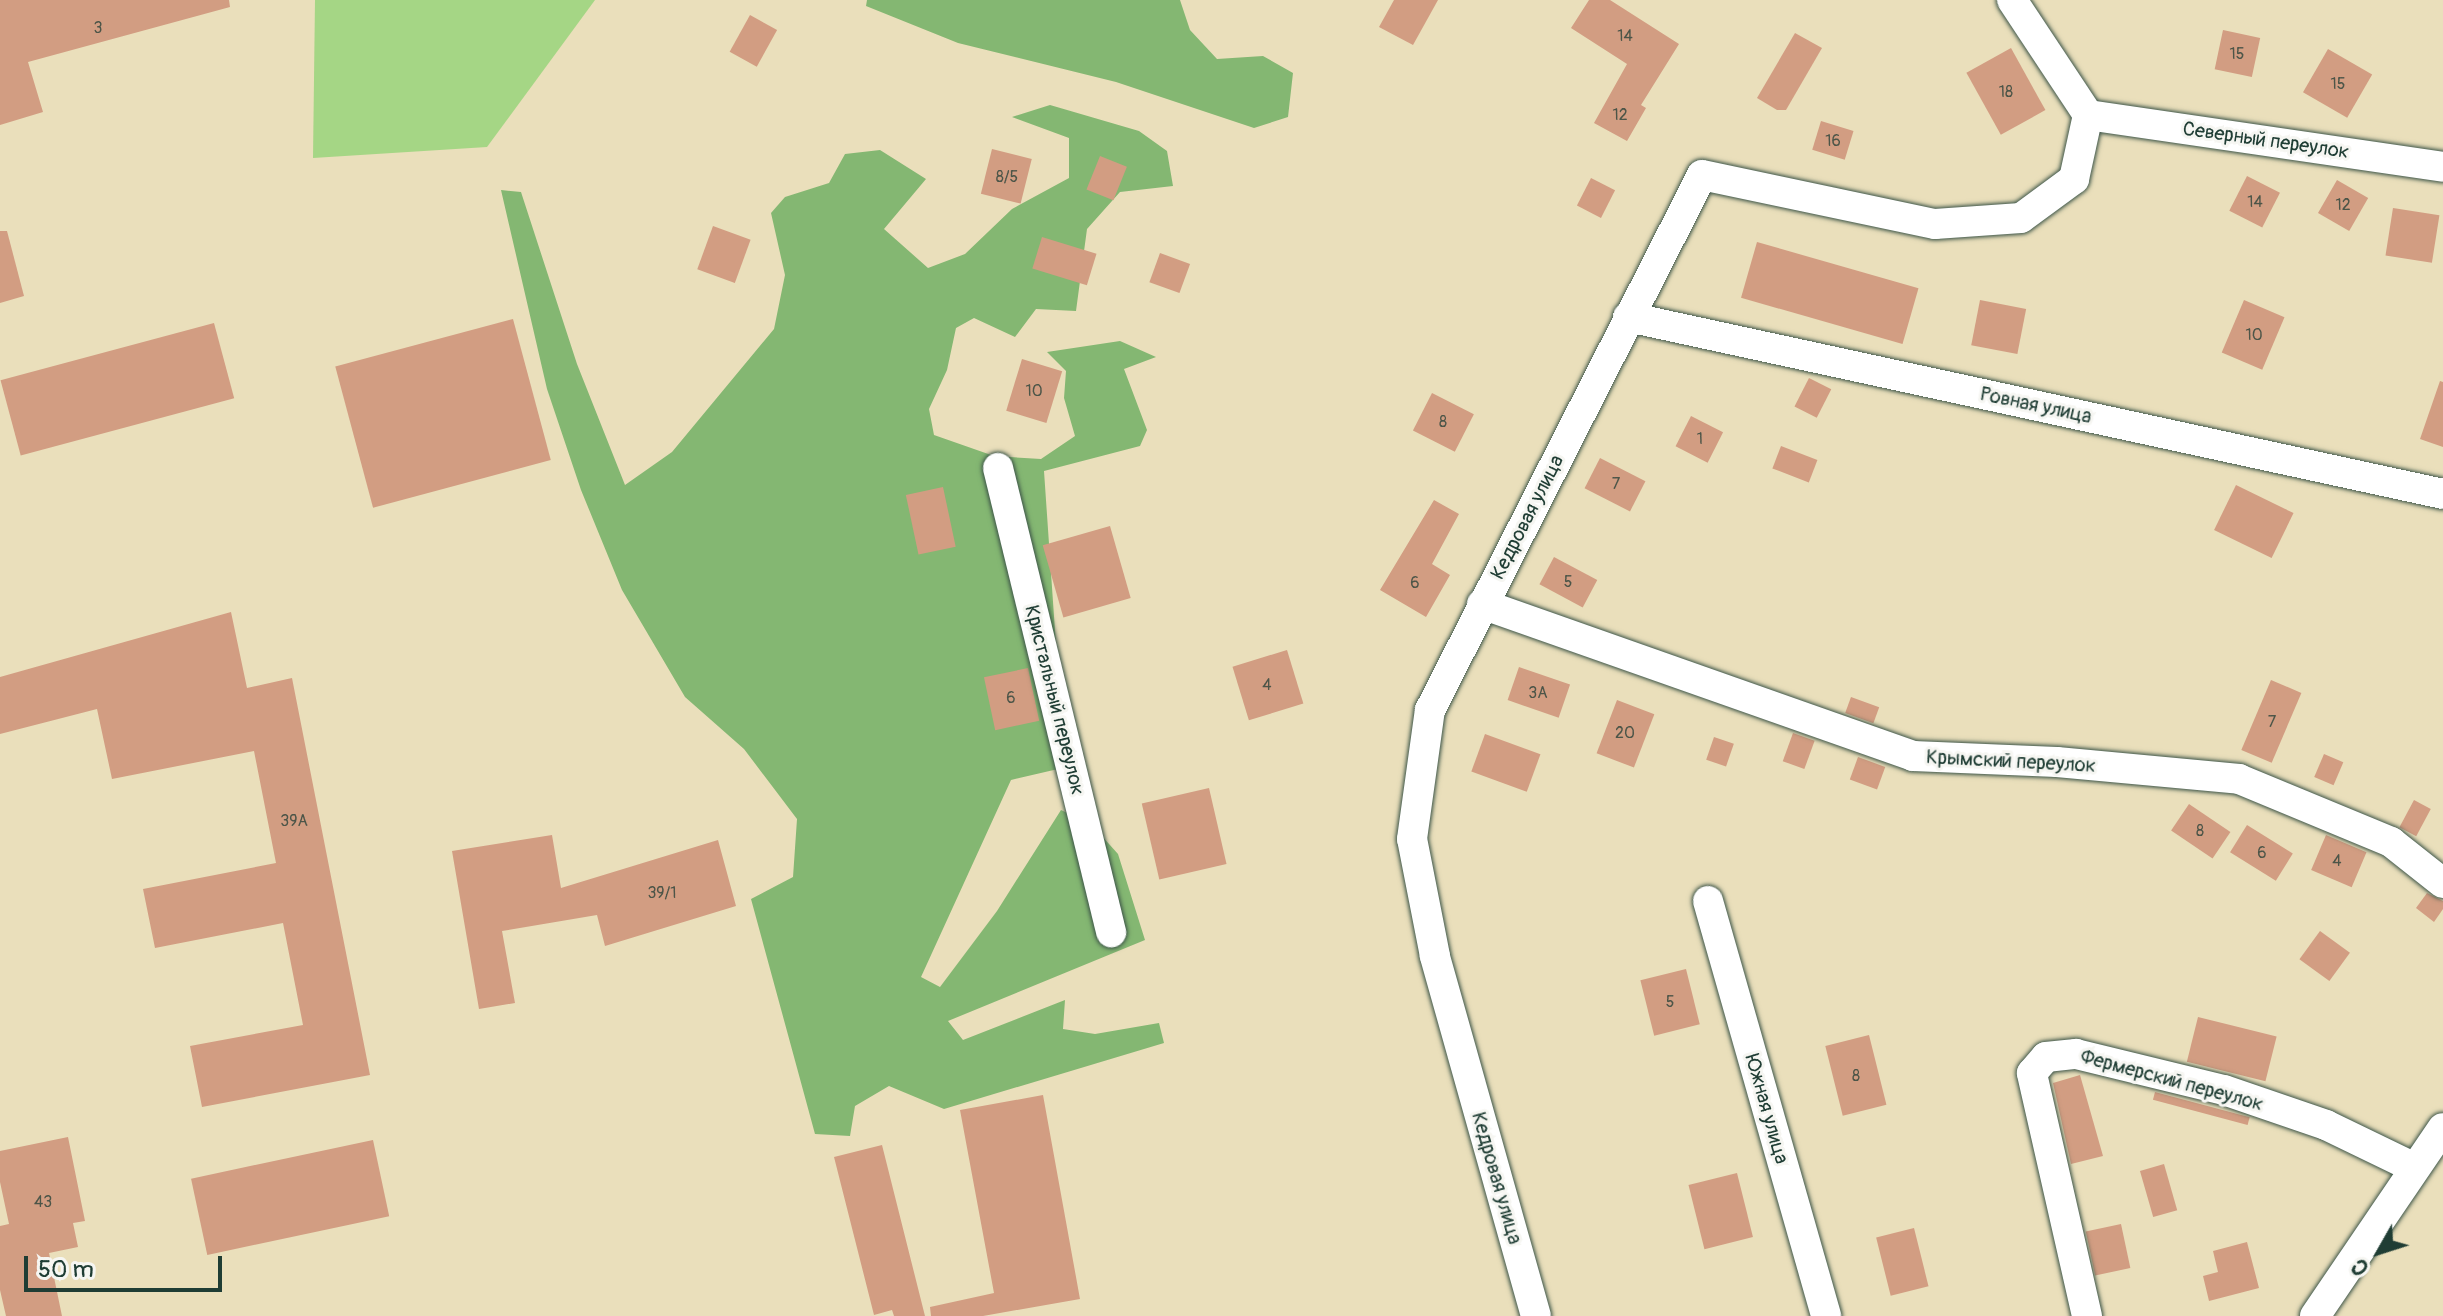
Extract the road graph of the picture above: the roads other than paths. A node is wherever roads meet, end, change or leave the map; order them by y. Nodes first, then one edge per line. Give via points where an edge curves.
1 (2012, 0) edge
2 (2088, 115) junction
3 (2443, 167) edge
4 (1628, 317) junction
5 (998, 468) dead end
6 (2443, 494) edge
7 (1482, 604) junction
8 (2443, 883) edge
9 (1708, 901) dead end
10 (1111, 932) dead end
11 (2443, 1128) edge
12 (2413, 1167) junction
13 (1536, 1316) edge
14 (1826, 1316) edge
15 (2087, 1316) edge
16 (2315, 1316) edge

1 - 2 street
2 - 3 street, Северный переулок
2 - 4 street, Кедровая улица via 2074,179 2021,218 1935,224 1702,175
4 - 6 street, Ровная улица
4 - 7 street, Кедровая улица
5 - 10 street, Кристальный переулок
7 - 8 street, Крымский переулок via 1913,756 2057,762 2239,779 2391,842
7 - 13 street, Кедровая улица via 1430,710 1412,839 1435,956
9 - 14 street, Южная улица
11 - 12 street
12 - 15 street, Фермерский переулок via 2326,1125 2224,1090 2076,1054 2046,1057 2032,1073
12 - 16 street

